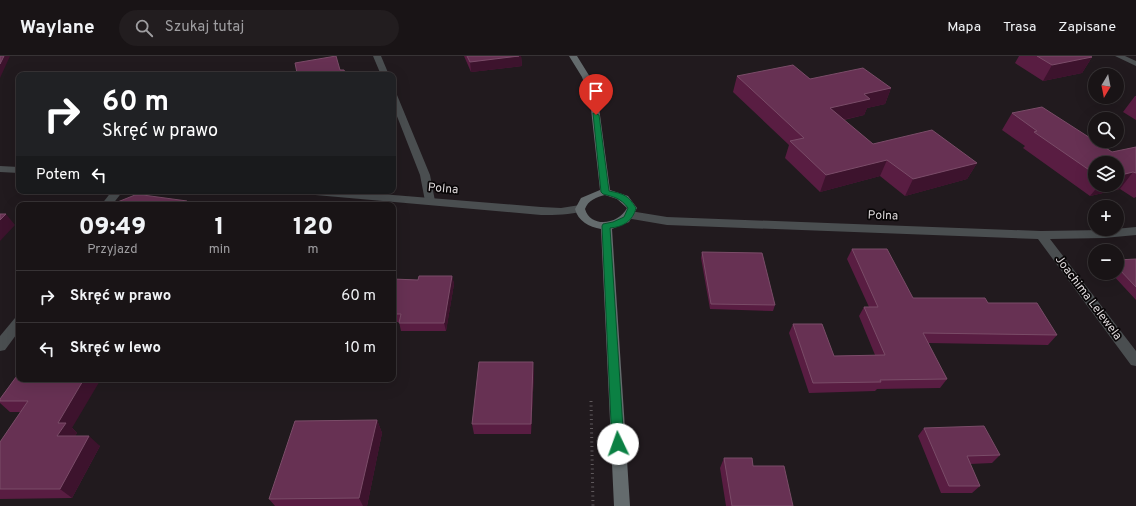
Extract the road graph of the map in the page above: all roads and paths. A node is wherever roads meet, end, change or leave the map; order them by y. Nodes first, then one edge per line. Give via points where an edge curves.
1 (377, 56) edge
2 (573, 56) edge
3 (1119, 56) edge
4 (1136, 64) edge
5 (384, 72) edge
6 (396, 102) edge
7 (0, 169) edge
8 (16, 170) edge
9 (605, 192) junction
10 (115, 194) edge
11 (342, 194) edge
12 (430, 201) junction
13 (109, 202) edge
14 (580, 208) junction
15 (630, 215) junction
16 (606, 226) junction
17 (1136, 231) edge
18 (1040, 235) junction
19 (16, 325) edge
20 (0, 346) edge
21 (1136, 361) edge
22 (622, 506) edge

1 - 5 street
2 - 9 street via 586,77 594,100
3 - 4 street
6 - 12 street via 425,174
7 - 8 street
9 - 14 street via 585,199
9 - 15 street via 626,200 632,208
10 - 13 street
11 - 12 street, Polna
12 - 14 street, Polna via 561,212
14 - 16 street via 582,214 591,222
15 - 16 street via 621,223
15 - 18 street, Polna via 668,221
16 - 22 street
17 - 18 street, Polna
18 - 21 street, Joachima Lelewela
19 - 20 street

